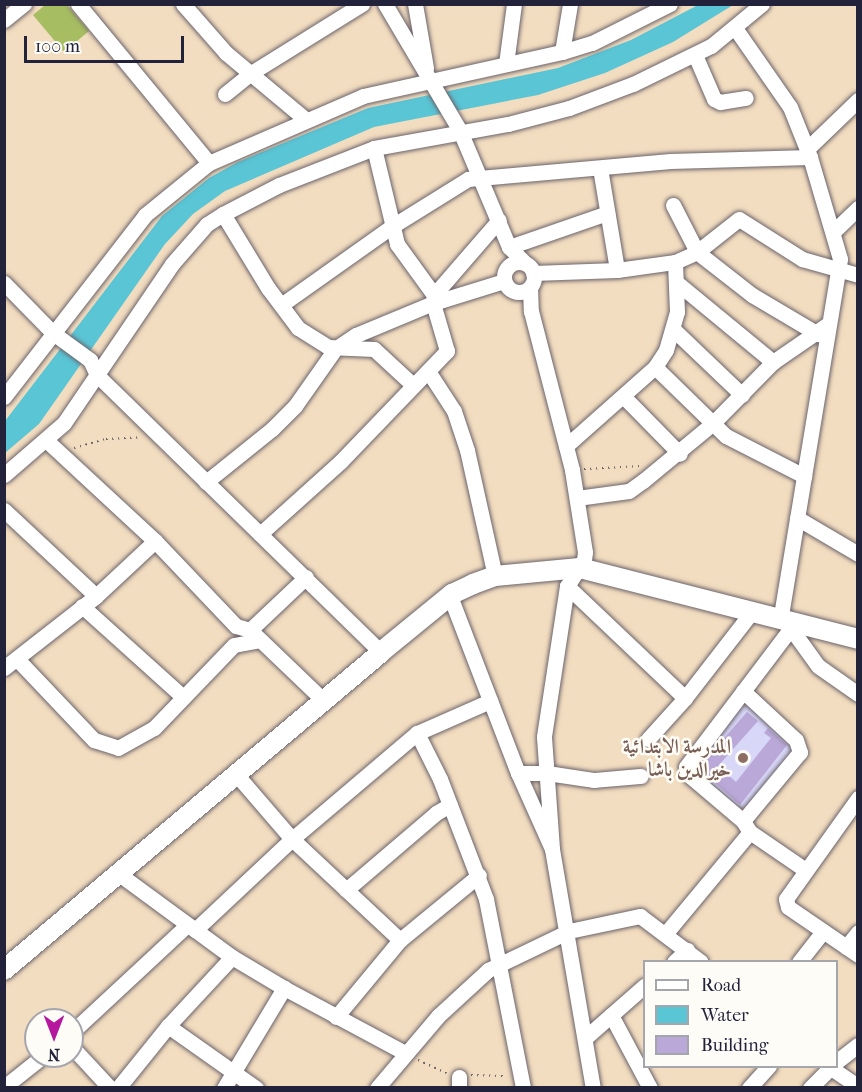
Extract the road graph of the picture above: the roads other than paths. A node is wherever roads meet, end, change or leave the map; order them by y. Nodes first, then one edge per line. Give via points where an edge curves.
1 (24, 4) edge
2 (78, 4) edge
3 (183, 4) edge
4 (362, 4) edge
5 (385, 4) edge
6 (415, 4) edge
7 (514, 4) edge
8 (570, 4) edge
9 (670, 4) edge
10 (762, 4) edge
11 (4, 20) edge
12 (735, 28) junction
13 (562, 52) junction
14 (695, 55) junction
15 (506, 64) junction
16 (251, 73) junction
17 (432, 83) junction
18 (225, 94) dead end
19 (746, 98) dead end
20 (858, 100) edge
21 (305, 119) junction
22 (460, 131) junction
23 (374, 148) junction
24 (808, 153) junction
25 (209, 163) junction
26 (600, 168) junction
27 (482, 179) junction
28 (673, 205) dead end
29 (858, 208) edge
30 (607, 213) junction
31 (223, 214) junction
32 (499, 220) junction
33 (391, 227) junction
34 (834, 231) junction
35 (509, 247) junction
36 (697, 252) junction
37 (675, 262) junction
38 (617, 270) junction
39 (838, 271) junction
40 (505, 275) junction
41 (858, 275) edge
42 (526, 279) junction
43 (676, 282) junction
44 (4, 283) edge
45 (434, 299) junction
46 (281, 305) junction
47 (823, 329) junction
48 (674, 330) junction
49 (58, 337) junction
50 (335, 349) junction
51 (773, 362) junction
52 (654, 367) junction
53 (428, 371) junction
54 (97, 375) junction
55 (413, 385) junction
56 (742, 395) junction
57 (623, 396) junction
58 (4, 397) edge
59 (712, 424) junction
60 (47, 441) junction
61 (566, 446) junction
62 (680, 454) junction
63 (4, 475) edge
64 (804, 476) junction
65 (206, 482) junction
66 (577, 498) junction
67 (4, 510) edge
68 (797, 518) junction
69 (260, 534) junction
70 (154, 541) junction
71 (858, 554) edge
72 (580, 568) junction
73 (495, 576) junction
74 (306, 577) junction
75 (567, 586) junction
76 (96, 596) junction
77 (450, 596) junction
78 (82, 606) junction
79 (752, 613) junction
80 (789, 625) junction
81 (255, 635) junction
82 (858, 639) edge
83 (381, 652) junction
84 (10, 664) edge
85 (743, 691) junction
86 (858, 694) edge
87 (183, 697) junction
88 (685, 698) junction
89 (323, 700) junction
90 (490, 701) junction
91 (417, 734) junction
92 (648, 739) dead end
93 (518, 773) junction
94 (547, 773) junction
95 (236, 774) junction
96 (642, 776) dead end
97 (858, 798) edge
98 (450, 806) junction
99 (746, 826) junction
100 (292, 839) junction
101 (552, 849) junction
102 (804, 869) junction
103 (119, 874) junction
104 (479, 875) junction
105 (346, 890) junction
106 (191, 928) junction
107 (568, 931) junction
108 (823, 931) junction
109 (858, 932) edge
110 (666, 933) junction
111 (400, 940) junction
112 (687, 950) junction
113 (852, 951) edge
114 (232, 957) junction
115 (676, 960) edge
116 (699, 960) edge
117 (801, 960) edge
118 (500, 961) junction
119 (4, 970) edge
120 (284, 988) junction
121 (643, 988) edge
122 (611, 1015) junction
123 (336, 1017) junction
124 (84, 1022) edge
125 (168, 1026) junction
126 (585, 1038) junction
127 (858, 1045) edge
128 (405, 1053) junction
129 (84, 1060) edge
130 (838, 1061) edge
131 (28, 1068) edge
132 (767, 1068) edge
133 (829, 1068) edge
134 (834, 1068) edge
135 (235, 1070) junction
136 (858, 1086) edge
137 (4, 1087) edge
138 (110, 1088) edge
139 (118, 1088) edge
140 (224, 1088) edge
141 (256, 1088) edge
142 (377, 1088) edge
143 (523, 1088) edge
144 (593, 1088) edge
145 (651, 1088) edge
146 (749, 1088) edge
147 (810, 1088) edge

1 - 11 street
2 - 25 street
3 - 16 street via 226,53
4 - 16 street
5 - 17 street
6 - 17 street
7 - 15 street
8 - 13 street
9 - 13 street via 592,43
10 - 12 street
12 - 14 street
12 - 24 street via 774,80
13 - 15 street
14 - 19 street via 714,99 720,102
14 - 22 street via 569,108 508,124
15 - 17 street
16 - 18 street
16 - 21 street
17 - 21 street via 363,96
17 - 22 street
20 - 24 street
21 - 25 street
22 - 23 street
22 - 27 street
23 - 31 street via 279,185
23 - 33 street
24 - 26 street
24 - 34 street
25 - 49 street via 145,216
26 - 27 street
26 - 30 street
27 - 32 street
27 - 33 street via 455,185
28 - 36 street
29 - 34 street
30 - 35 street
30 - 38 street
31 - 46 street
31 - 54 street via 195,237 172,264
32 - 35 street
32 - 45 street
33 - 45 street via 397,244
33 - 46 street
34 - 39 street via 840,259
35 - 40 street
35 - 42 street
36 - 37 street
36 - 39 street via 740,219 802,259
36 - 47 street via 752,295
37 - 38 street
37 - 43 street
38 - 42 street
39 - 41 street
39 - 47 street
40 - 42 street
40 - 42 street via 512,264
40 - 45 street
42 - 61 street
43 - 48 street
43 - 51 street
44 - 49 street
45 - 50 street via 356,335
45 - 53 street via 447,351
46 - 50 street via 302,331
47 - 51 street
47 - 64 street
48 - 52 street
48 - 56 street
49 - 54 street via 90,360
49 - 58 street
50 - 55 street via 374,349
50 - 65 street via 284,417
51 - 56 street
52 - 57 street
52 - 59 street
53 - 55 street
53 - 73 street via 453,411 467,450
54 - 60 street
54 - 65 street
55 - 69 street via 341,461
56 - 59 street
57 - 61 street
57 - 62 street
59 - 62 street
59 - 64 street via 749,451
60 - 63 street
60 - 70 street
61 - 66 street
62 - 66 street via 629,491
64 - 68 street
65 - 69 street
66 - 72 street via 585,552
67 - 76 street
68 - 71 street
68 - 80 street
69 - 74 street
70 - 76 street
70 - 81 street via 236,626
72 - 73 main road
72 - 75 street
72 - 79 main road
73 - 77 main road
74 - 81 street
74 - 83 street
75 - 88 street
75 - 94 street via 544,737
76 - 78 street
77 - 83 main road
77 - 90 street
78 - 84 street
78 - 87 street
79 - 80 main road
79 - 88 street
80 - 82 main road
80 - 85 street
80 - 86 street via 818,666
81 - 87 street via 234,645
81 - 89 street
83 - 89 main road
84 - 87 street via 94,740 107,747 118,748 144,737
85 - 99 street via 796,740 800,752
85 - 99 street via 686,767 690,776
88 - 92 street
89 - 95 main road
90 - 91 street
90 - 93 street
91 - 98 street
91 - 100 street
93 - 94 street
93 - 101 street
94 - 96 street via 594,780
94 - 101 street
95 - 100 street
95 - 103 main road
97 - 102 street
98 - 104 street
98 - 105 street via 436,813
99 - 102 street
99 - 110 street
100 - 105 street
100 - 106 street
101 - 107 street
102 - 108 street via 786,903
103 - 106 street
103 - 119 main road
104 - 111 street
104 - 118 street
105 - 111 street
106 - 114 street
106 - 124 street
107 - 110 street via 633,915 647,918
107 - 118 street
107 - 126 street
108 - 113 street
108 - 117 street
109 - 113 street
110 - 112 street
111 - 123 street
112 - 115 street
112 - 116 street
114 - 120 street
114 - 125 street
118 - 128 street via 438,1016
118 - 143 street
120 - 123 street
120 - 135 street
121 - 122 street
122 - 126 street
122 - 145 street
123 - 128 street
125 - 135 street
125 - 139 street
126 - 144 street
127 - 130 street
128 - 142 street
129 - 138 street
131 - 137 street
132 - 146 street
133 - 147 street
134 - 136 street
135 - 140 street
135 - 141 street

